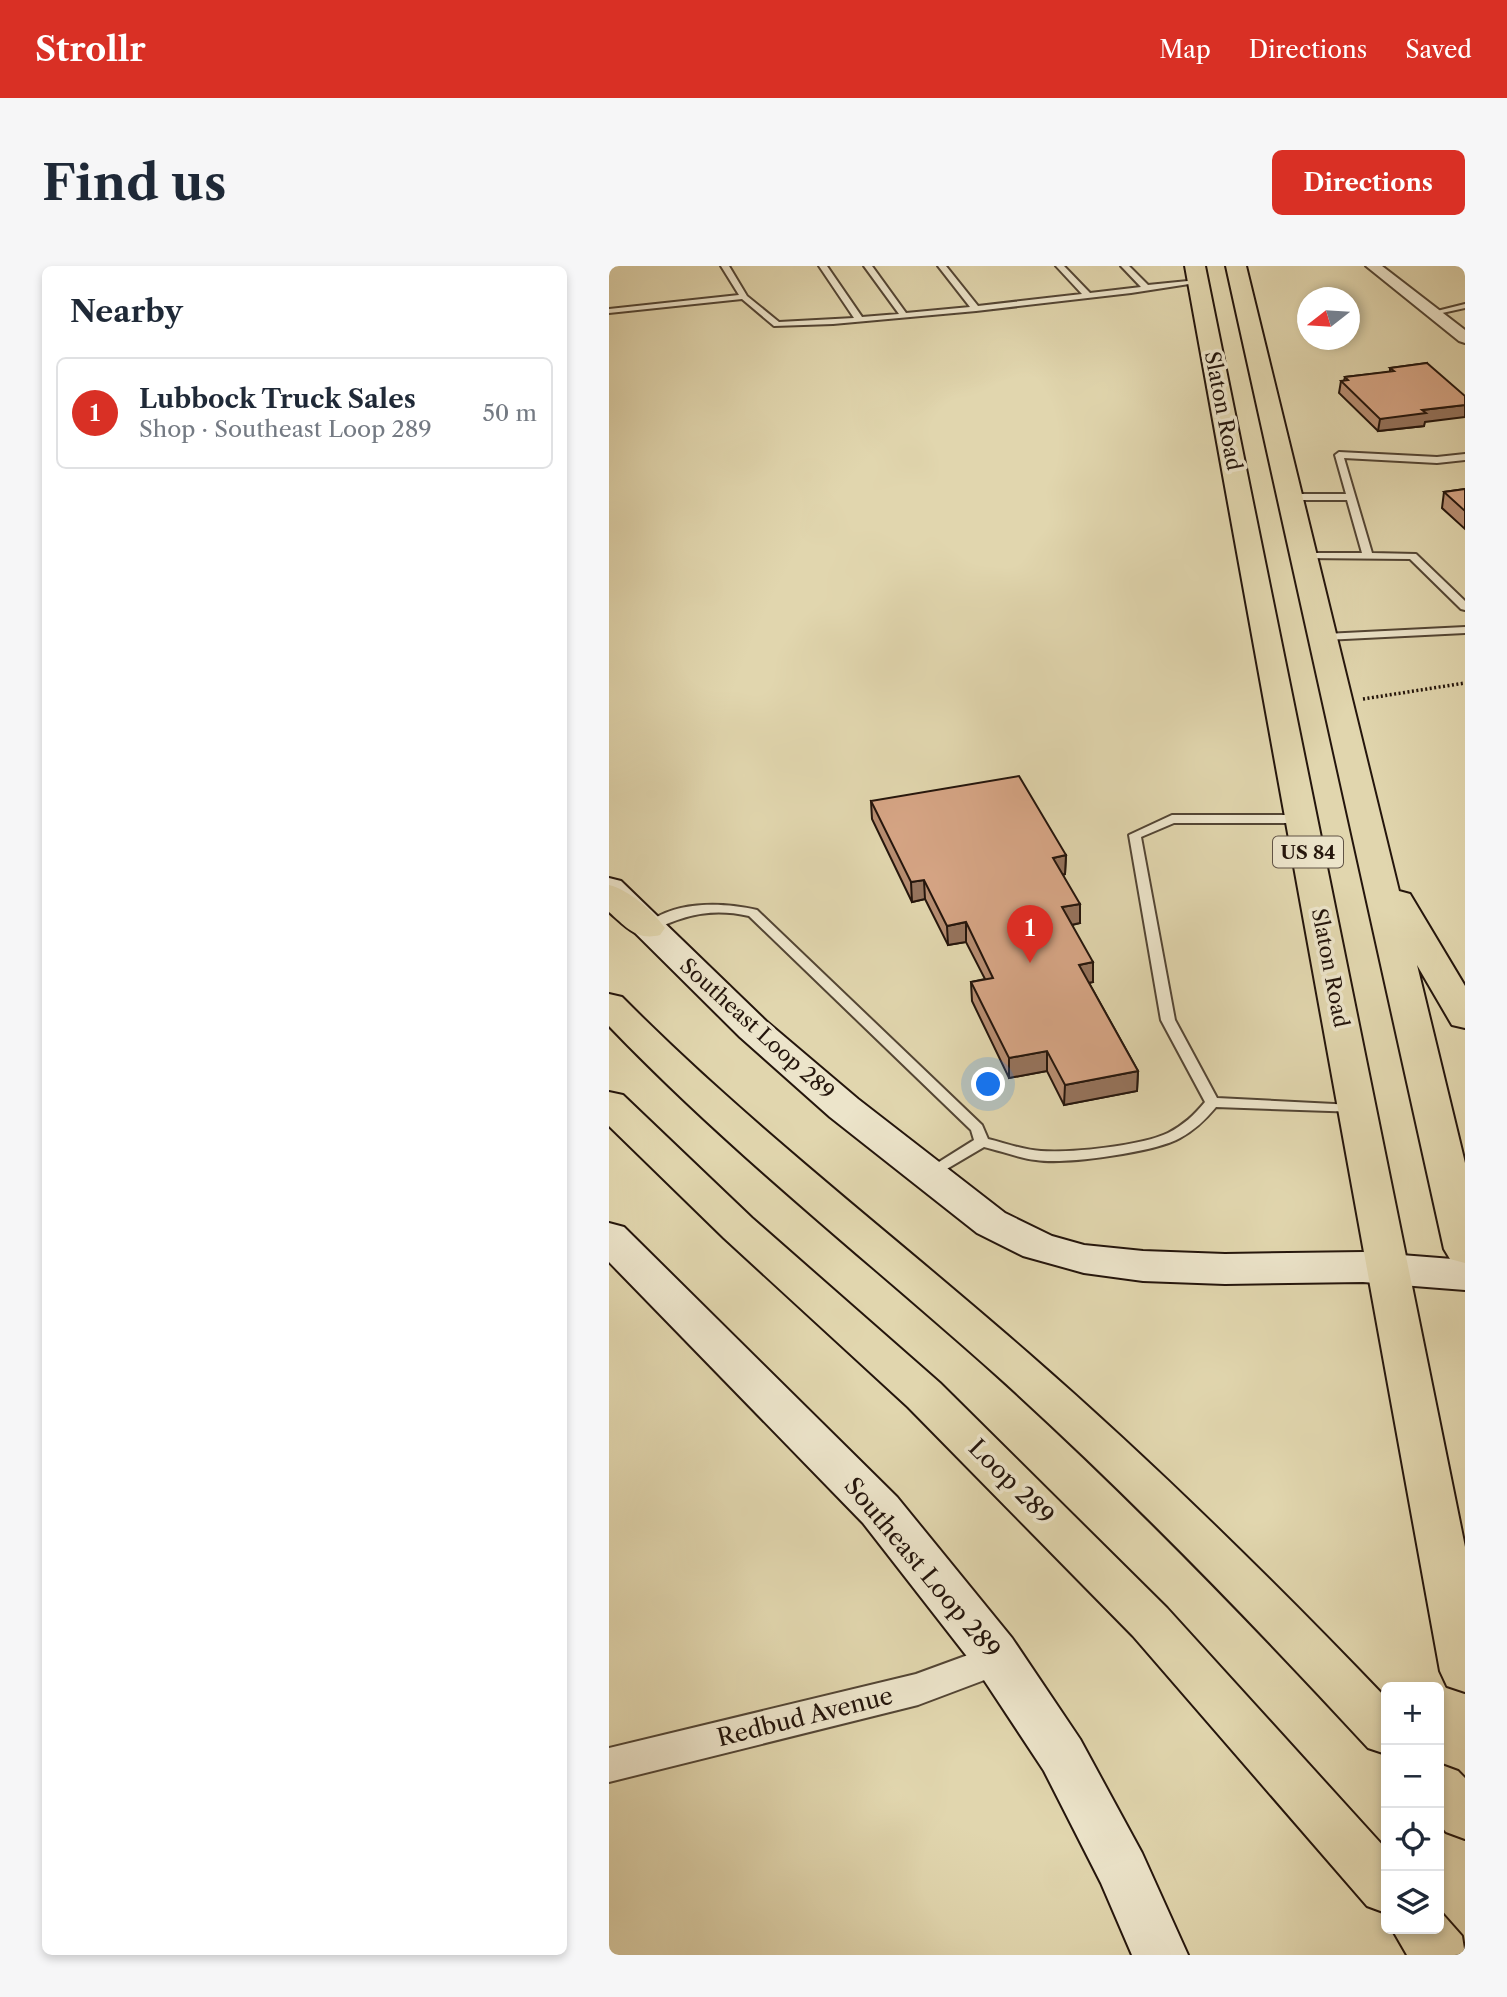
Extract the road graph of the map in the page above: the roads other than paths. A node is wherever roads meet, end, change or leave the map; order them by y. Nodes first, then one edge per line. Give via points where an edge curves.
1 (738, 266) edge
2 (823, 266) edge
3 (868, 266) edge
4 (942, 266) edge
5 (1060, 266) edge
6 (1125, 266) edge
7 (1236, 266) edge
8 (1373, 266) edge
9 (726, 267) edge
10 (1197, 274) edge
11 (1147, 288) junction
12 (1088, 296) junction
13 (744, 297) junction
14 (1465, 306) edge
15 (976, 309) junction
16 (609, 311) edge
17 (1433, 313) junction
18 (903, 314) junction
19 (859, 319) junction
20 (1457, 325) edge
21 (1465, 338) edge
22 (1465, 457) edge
23 (1351, 497) junction
24 (1293, 503) junction
25 (1242, 507) junction
26 (1306, 556) junction
27 (1368, 556) junction
28 (1465, 607) edge
29 (1465, 630) edge
30 (1325, 637) junction
31 (1301, 819) junction
32 (1368, 832) junction
33 (609, 888) edge
34 (609, 895) edge
35 (648, 928) junction
36 (609, 1005) edge
37 (1465, 1017) edge
38 (1212, 1102) junction
39 (609, 1104) edge
40 (1357, 1109) junction
41 (982, 1142) junction
42 (927, 1175) junction
43 (609, 1237) edge
44 (1465, 1249) edge
45 (1387, 1269) junction
46 (1465, 1275) edge
47 (998, 1659) junction
48 (1465, 1671) edge
49 (1376, 1721) edge
50 (609, 1765) edge
51 (1444, 1792) edge
52 (1465, 1815) edge
53 (1381, 1882) edge
54 (1424, 1934) edge
55 (1160, 1955) edge
56 (1442, 1955) edge

1 - 9 lane
2 - 19 lane
3 - 18 lane
4 - 15 lane
5 - 12 lane
6 - 11 lane
7 - 24 highway, US 84
8 - 17 street
9 - 13 lane
10 - 11 lane
10 - 25 highway, Slaton Road / US 84
11 - 12 lane
12 - 15 lane
13 - 16 lane
13 - 19 lane via 777,324
14 - 17 lane
15 - 18 lane
17 - 20 street
18 - 19 lane
20 - 21 street
22 - 23 lane via 1339,455
23 - 24 lane
23 - 27 lane
24 - 25 highway
24 - 26 highway, US 84
25 - 31 highway, Slaton Road / US 84
26 - 27 lane
26 - 30 highway, US 84
27 - 28 lane via 1413,556
29 - 30 lane
30 - 32 highway, US 84
31 - 38 lane via 1172,819 1135,835 1168,1020
31 - 40 highway, Slaton Road / US 84
32 - 37 highway via 1401,907
32 - 44 highway, US 84
33 - 35 main road, Southeast Loop 289
34 - 35 highway
35 - 41 lane via 674,914 723,905 753,913 977,1128
35 - 42 main road, Southeast Loop 289 via 753,1029
36 - 49 highway via 755,1145 956,1316 1088,1436 1274,1615
38 - 40 lane
38 - 41 lane via 1197,1121 1173,1136 1124,1148 1038,1156
39 - 53 highway, Loop 289 via 738,1228 924,1395 1130,1602
40 - 45 highway, Slaton Road / US 84
41 - 42 lane
42 - 45 main road, Southeast Loop 289 via 991,1223 1038,1246 1084,1259 1225,1269
43 - 47 main road, Southeast Loop 289 via 880,1510
45 - 46 main road, Southeast Loop 289
45 - 48 highway, Slaton Road / US 84
47 - 50 street, Redbud Avenue via 918,1689
47 - 55 main road, Southeast Loop 289 via 1062,1755 1123,1871
51 - 52 highway
54 - 56 highway

